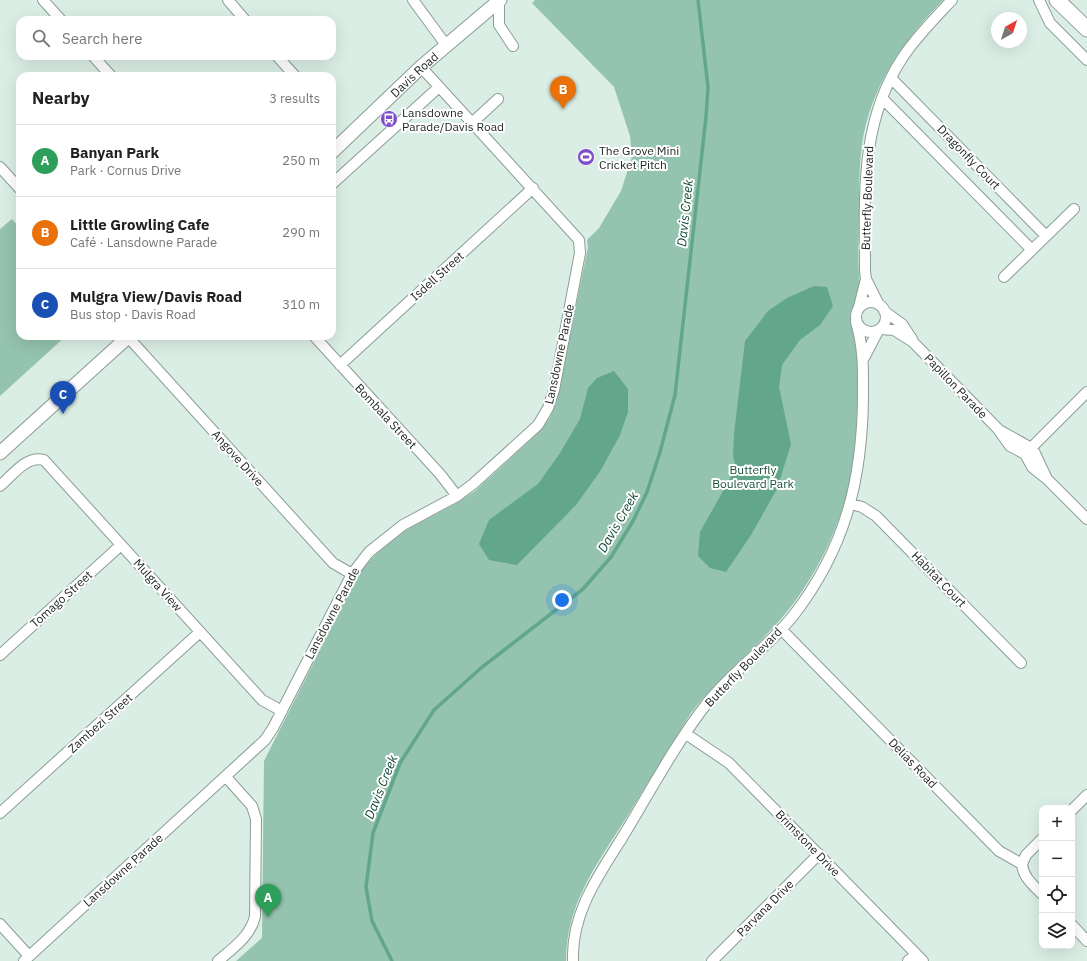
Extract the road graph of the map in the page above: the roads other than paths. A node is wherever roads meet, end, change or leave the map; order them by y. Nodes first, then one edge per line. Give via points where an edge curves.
1 (43, 0) edge
2 (228, 0) edge
3 (413, 0) edge
4 (499, 0) edge
5 (952, 0) edge
6 (1039, 0) edge
7 (1057, 0) edge
8 (57, 16) edge
9 (242, 16) edge
10 (1087, 29) edge
11 (446, 45) junction
12 (513, 46) dead end
13 (97, 60) edge
14 (281, 60) edge
15 (1087, 60) edge
16 (421, 67) junction
17 (107, 72) edge
18 (291, 72) edge
19 (891, 78) junction
20 (439, 87) junction
21 (882, 98) junction
22 (498, 99) dead end
23 (473, 122) junction
24 (336, 148) edge
25 (0, 166) edge
26 (336, 180) edge
27 (16, 184) edge
28 (533, 188) junction
29 (1074, 209) dead end
30 (1046, 236) junction
31 (1032, 250) junction
32 (1004, 277) dead end
33 (866, 278) junction
34 (859, 307) junction
35 (882, 308) junction
36 (856, 322) junction
37 (879, 330) junction
38 (125, 340) edge
39 (133, 340) edge
40 (318, 340) edge
41 (914, 342) junction
42 (864, 358) junction
43 (340, 365) junction
44 (1087, 392) edge
45 (1028, 450) junction
46 (0, 453) edge
47 (0, 486) edge
48 (457, 496) junction
49 (851, 504) junction
50 (1087, 519) edge
51 (121, 544) junction
52 (352, 574) junction
53 (781, 629) junction
54 (200, 632) junction
55 (0, 654) edge
56 (1021, 663) dead end
57 (282, 710) junction
58 (686, 734) junction
59 (226, 777) junction
60 (1087, 795) edge
61 (1075, 807) edge
62 (0, 814) edge
63 (1041, 841) edge
64 (819, 854) junction
65 (1022, 864) junction
66 (1039, 891) edge
67 (0, 924) edge
68 (1075, 928) edge
69 (1087, 941) edge
70 (920, 957) edge
71 (27, 958) edge
72 (218, 961) edge
73 (572, 961) edge
74 (712, 961) edge
75 (908, 961) edge

1 - 8 street
2 - 9 street
3 - 11 street
4 - 11 street, Davis Road
4 - 12 street via 499,25
5 - 19 street, Butterfly Boulevard via 913,42
6 - 15 street via 1050,22
7 - 10 main road
11 - 16 street, Davis Road
13 - 17 street
14 - 18 street
16 - 20 street, Lansdowne Parade
16 - 24 street, Davis Road
19 - 21 street, Butterfly Boulevard
19 - 30 street, Dragonfly Court
20 - 23 street, Lansdowne Parade
20 - 26 street
21 - 31 street, Dragonfly Court
21 - 33 street, Butterfly Boulevard via 870,135 867,156
22 - 23 street
23 - 28 street, Lansdowne Parade
25 - 27 street
28 - 43 street, Isdell Street
28 - 48 street, Lansdowne Parade via 581,244 554,390 538,425
29 - 30 street
30 - 31 street
31 - 32 street
33 - 34 street, Butterfly Boulevard
33 - 35 street, Butterfly Boulevard
34 - 35 street via 871,302
34 - 36 street
35 - 37 street via 885,321
35 - 41 street, Papillon Parade via 902,324
36 - 37 street via 867,332
36 - 42 street, Butterfly Boulevard
37 - 41 street, Papillon Parade via 894,330
37 - 42 street, Butterfly Boulevard
38 - 46 street
39 - 52 street, Angove Drive via 334,563
40 - 43 street, Bombala Street
41 - 45 street, Papillon Parade via 998,429 1010,446
42 - 49 street, Butterfly Boulevard via 862,440
43 - 48 street, Bombala Street
44 - 45 street
45 - 50 street, Papillon Parade via 1032,468 1047,479
47 - 51 street, Mulgra View via 26,462 35,459 46,462
48 - 52 street, Lansdowne Parade via 403,525 369,552
49 - 53 street, Butterfly Boulevard via 830,557 817,581
49 - 56 street, Habitat Court via 862,507 876,516
51 - 54 street, Mulgra View
51 - 55 street, Tomago Street
52 - 57 street, Lansdowne Parade
53 - 58 street, Butterfly Boulevard via 718,691
53 - 65 street, Delias Road via 999,851
54 - 57 street, Mulgra View via 262,700
54 - 62 street, Zambezi Street
57 - 59 street, Lansdowne Parade via 265,740
58 - 64 street, Brimstone Drive via 729,763
58 - 73 street, Butterfly Boulevard via 585,900 575,932
59 - 71 street, Lansdowne Parade
59 - 72 street via 252,806 256,819 255,916 252,928
60 - 61 street
63 - 65 street via 1026,855
64 - 70 street, Brimstone Drive
64 - 74 street, Parvana Drive
65 - 66 street via 1028,880
67 - 71 street
68 - 69 street
70 - 75 street

